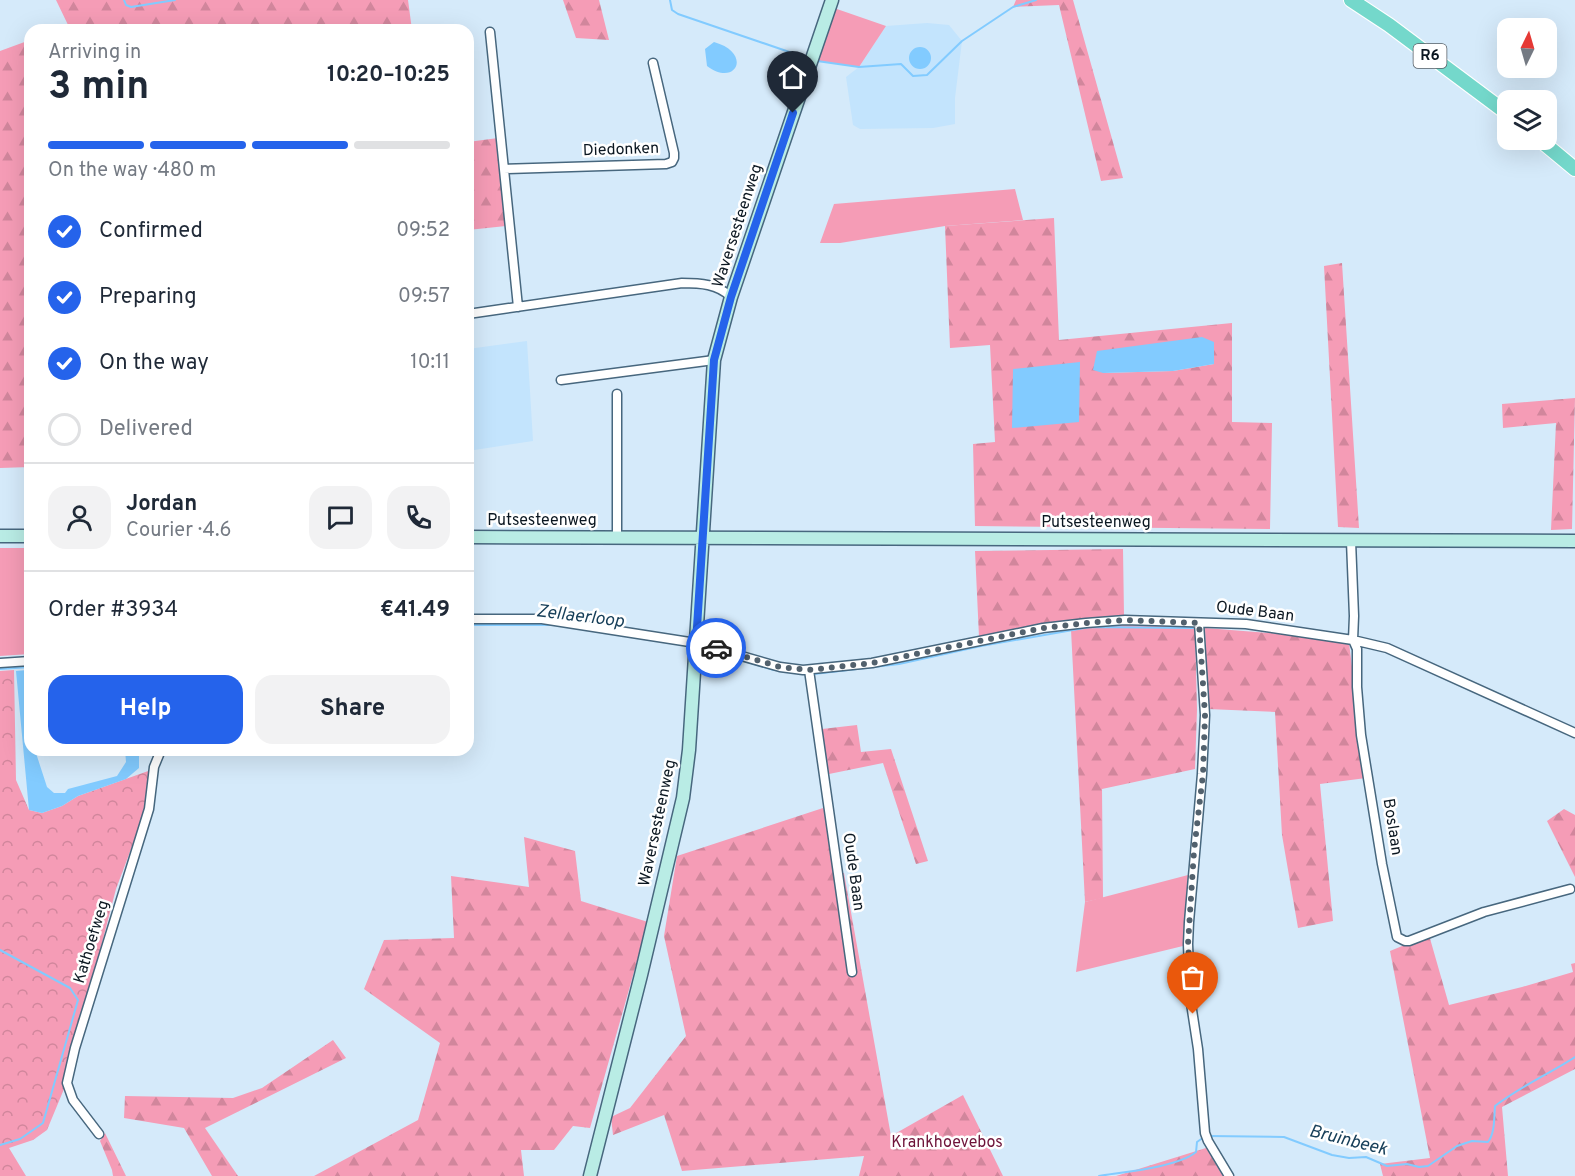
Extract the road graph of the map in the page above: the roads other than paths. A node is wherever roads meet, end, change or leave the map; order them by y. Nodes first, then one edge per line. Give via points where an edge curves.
1 (832, 0) edge
2 (1351, 0) edge
3 (490, 32) dead end
4 (653, 63) dead end
5 (1497, 106) edge
6 (1552, 150) edge
7 (504, 169) junction
8 (1575, 169) edge
9 (731, 297) junction
10 (518, 307) junction
11 (474, 313) edge
12 (714, 360) junction
13 (561, 380) dead end
14 (617, 394) dead end
15 (0, 536) edge
16 (24, 536) edge
17 (474, 537) edge
18 (617, 538) junction
19 (703, 538) junction
20 (1351, 541) junction
21 (1575, 541) edge
22 (474, 619) edge
23 (1199, 623) junction
24 (1353, 640) junction
25 (696, 643) junction
26 (24, 661) edge
27 (0, 663) edge
28 (809, 670) junction
29 (1575, 733) edge
30 (159, 756) edge
31 (1570, 889) dead end
32 (852, 972) dead end
33 (99, 1134) dead end
34 (590, 1176) edge
35 (1229, 1176) edge

1 - 9 street, Waversesteenweg
2 - 5 main road, R6
3 - 7 street
4 - 7 street, Diedonken via 674,153 672,162
6 - 8 main road
7 - 10 street
9 - 10 street via 712,285 682,283
9 - 12 street, Waversesteenweg
10 - 11 street
12 - 13 street
12 - 19 street, Waversesteenweg
14 - 18 street, Putsesteenweg
15 - 16 street
17 - 18 street, Putsesteenweg
18 - 19 street, Putsesteenweg
19 - 20 street, Putsesteenweg
19 - 25 street, Waversesteenweg
20 - 21 street, Putsesteenweg
20 - 24 street, Boslaan
22 - 25 street, Oude Baan via 542,619
23 - 24 street, Oude Baan via 1246,624
23 - 28 street, Oude Baan via 1125,620 1043,628 872,663
23 - 35 street via 1205,715 1189,922 1190,987 1205,1133
24 - 29 street, Oude Baan via 1417,660
24 - 31 street, Boslaan via 1357,649 1361,735 1397,937 1409,941 1484,912
25 - 28 street, Oude Baan via 780,667
25 - 34 street, Waversesteenweg via 683,798
26 - 27 street
28 - 32 street, Oude Baan
30 - 33 street, Kathoefweg via 149,809 67,1083 73,1100

